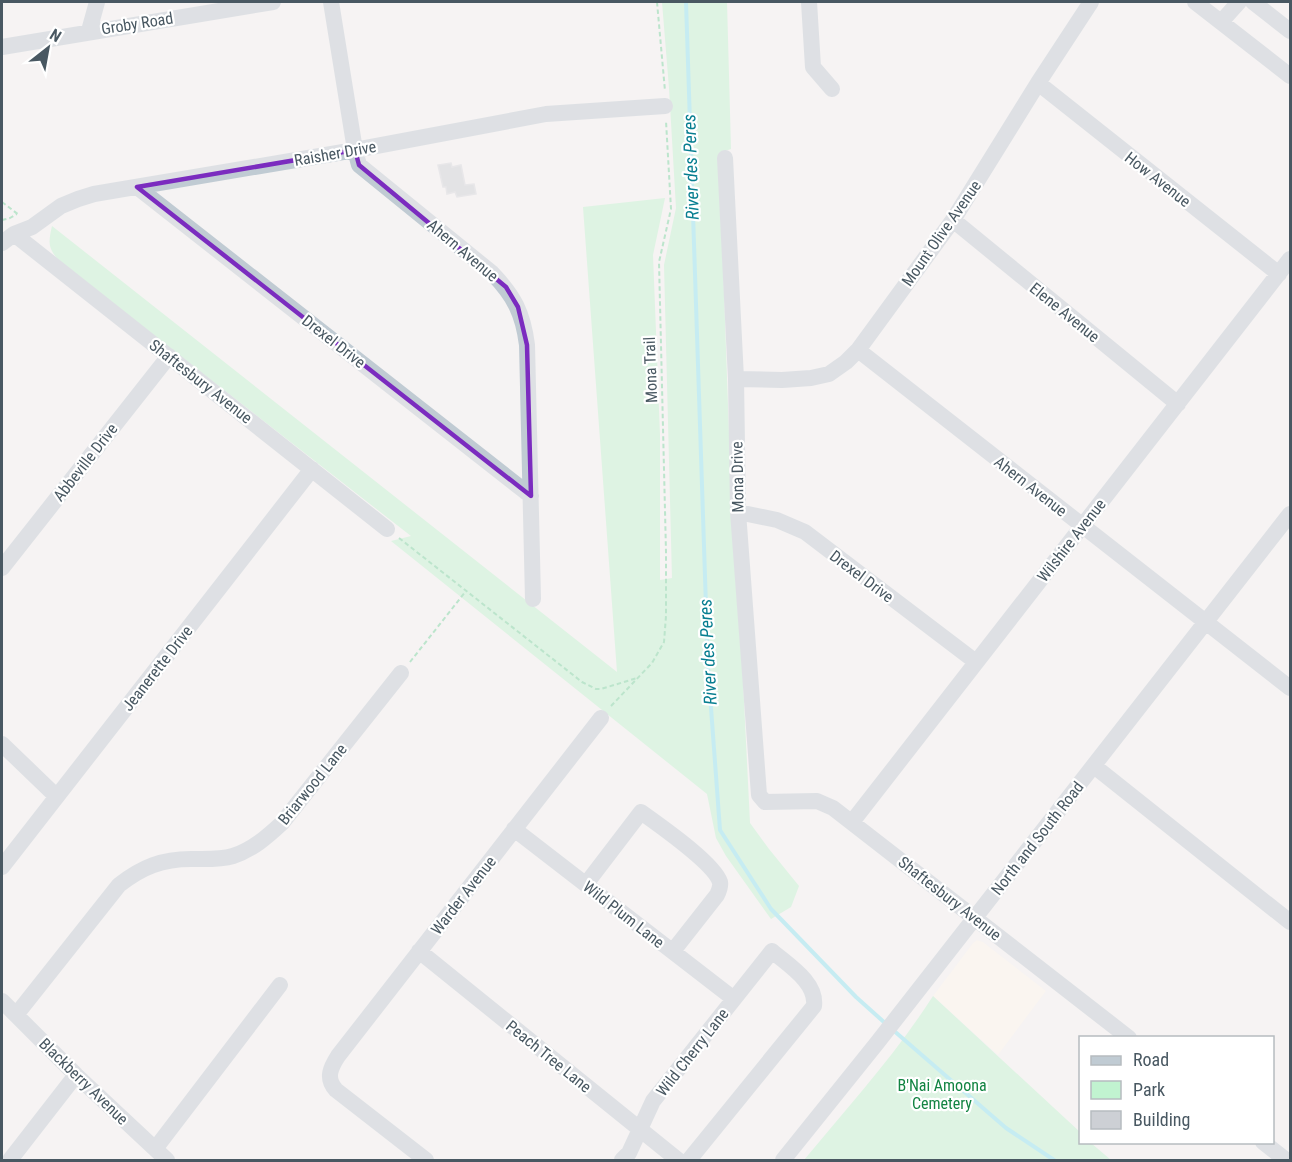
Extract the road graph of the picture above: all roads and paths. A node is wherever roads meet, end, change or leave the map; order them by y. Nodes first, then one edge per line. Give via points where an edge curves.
1 (97, 2) edge
2 (273, 2) edge
3 (331, 2) edge
4 (657, 2) edge
5 (809, 2) edge
6 (1091, 2) edge
7 (1195, 2) edge
8 (1239, 2) edge
9 (1253, 2) edge
10 (1221, 22) junction
11 (89, 31) junction
12 (1290, 31) edge
13 (2, 47) edge
14 (1290, 76) edge
15 (1038, 84) junction
16 (832, 89) dead end
17 (665, 106) junction
18 (355, 150) junction
19 (725, 158) dead end
20 (137, 187) junction
21 (2, 202) edge
22 (17, 214) junction
23 (2, 220) edge
24 (953, 220) junction
25 (32, 227) junction
26 (8, 239) edge
27 (1290, 259) edge
28 (1279, 274) junction
29 (858, 350) junction
30 (170, 356) junction
31 (736, 379) junction
32 (1178, 404) junction
33 (312, 469) junction
34 (531, 496) junction
35 (738, 512) junction
36 (1290, 514) edge
37 (1082, 526) junction
38 (387, 529) joint
39 (2, 568) edge
40 (466, 591) junction
41 (533, 599) dead end
42 (1207, 622) junction
43 (976, 662) junction
44 (401, 673) joint
45 (638, 678) junction
46 (1290, 688) edge
47 (601, 718) joint
48 (2, 744) edge
49 (1094, 766) junction
50 (759, 795) joint
51 (56, 796) junction
52 (852, 822) junction
53 (514, 829) junction
54 (2, 867) edge
55 (586, 884) junction
56 (975, 917) junction
57 (1290, 922) edge
58 (419, 951) junction
59 (673, 951) junction
60 (280, 985) dead end
61 (734, 999) junction
62 (2, 1001) edge
63 (16, 1015) junction
64 (1126, 1036) edge
65 (76, 1075) junction
66 (640, 1130) junction
67 (1264, 1144) edge
68 (154, 1149) junction
69 (10, 1161) edge
70 (167, 1161) edge
71 (426, 1161) edge
72 (622, 1161) edge
73 (678, 1161) edge
74 (689, 1161) edge
75 (783, 1161) edge
76 (1286, 1161) edge

1 - 11 street
2 - 11 street, Groby Road
3 - 18 street, Ahern Avenue
4 - 17 path, Mona Trail
5 - 16 street via 813,67
6 - 15 street, Mount Olive Avenue
7 - 10 street
8 - 10 street
9 - 12 street
10 - 14 street
11 - 13 street, Groby Road
15 - 24 street, Mount Olive Avenue
15 - 28 street, How Avenue
17 - 18 street, Raisher Drive via 546,114
17 - 45 path, Mona Trail via 671,209 659,262 666,616 664,642
18 - 20 street, Raisher Drive
18 - 34 street, Ahern Avenue via 359,165 492,273 518,307 527,345
19 - 31 street, Mona Drive
20 - 25 street, Raisher Drive via 78,199
20 - 34 street, Drexel Drive
21 - 22 path
22 - 23 path
22 - 25 path
24 - 29 street, Mount Olive Avenue
24 - 32 street, Elene Avenue
25 - 26 street, Raisher Drive
26 - 30 street, Shaftesbury Avenue
27 - 28 street, Wilshire Avenue
28 - 32 street, Wilshire Avenue
29 - 31 street, Mount Olive Avenue via 829,374 782,380
29 - 37 street, Ahern Avenue
30 - 33 street, Shaftesbury Avenue
30 - 39 street, Abbeville Drive
31 - 35 street, Mona Drive
32 - 37 street, Wilshire Avenue
33 - 38 street, Shaftesbury Avenue
33 - 51 street, Jeanerette Drive
34 - 41 street, Ahern Avenue
35 - 43 street, Drexel Drive via 777,520 805,532
35 - 50 street, Mona Drive
36 - 42 street, North and South Road
37 - 42 street, Ahern Avenue
37 - 43 street, Wilshire Avenue
38 - 40 path
40 - 44 path
40 - 45 path via 589,686 601,689
42 - 46 street, Ahern Avenue
42 - 49 street, North and South Road
43 - 52 street, Wilshire Avenue
44 - 63 street, Briarwood Lane via 266,838 231,857 179,859 144,868 131,876 119,885
45 - 47 path, Mona Trail
47 - 53 street, Warder Avenue
48 - 51 street
49 - 56 street, North and South Road
49 - 57 street
50 - 52 street, Shaftesbury Avenue via 765,802 817,801
51 - 54 street, Jeanerette Drive
52 - 56 street, Shaftesbury Avenue
53 - 55 street, Wild Plum Lane
53 - 58 street, Warder Avenue
55 - 59 street, Wild Plum Lane
55 - 59 street via 641,812 706,862 720,888
56 - 64 street, Shaftesbury Avenue
56 - 75 street, North and South Road
58 - 66 street, Peach Tree Lane
58 - 71 street, Warder Avenue via 338,1056 329,1074 336,1090
59 - 61 street, Wild Plum Lane
60 - 68 street
61 - 66 street, Wild Cherry Lane via 653,1101
61 - 74 street, Wild Cherry Lane via 772,951 805,980 815,998 814,1006
62 - 63 street, Blackberry Avenue
63 - 65 street, Blackberry Avenue
65 - 68 street, Blackberry Avenue
65 - 69 street
66 - 72 street, Wild Cherry Lane
66 - 73 street, Peach Tree Lane
67 - 76 street
68 - 70 street, Blackberry Avenue

